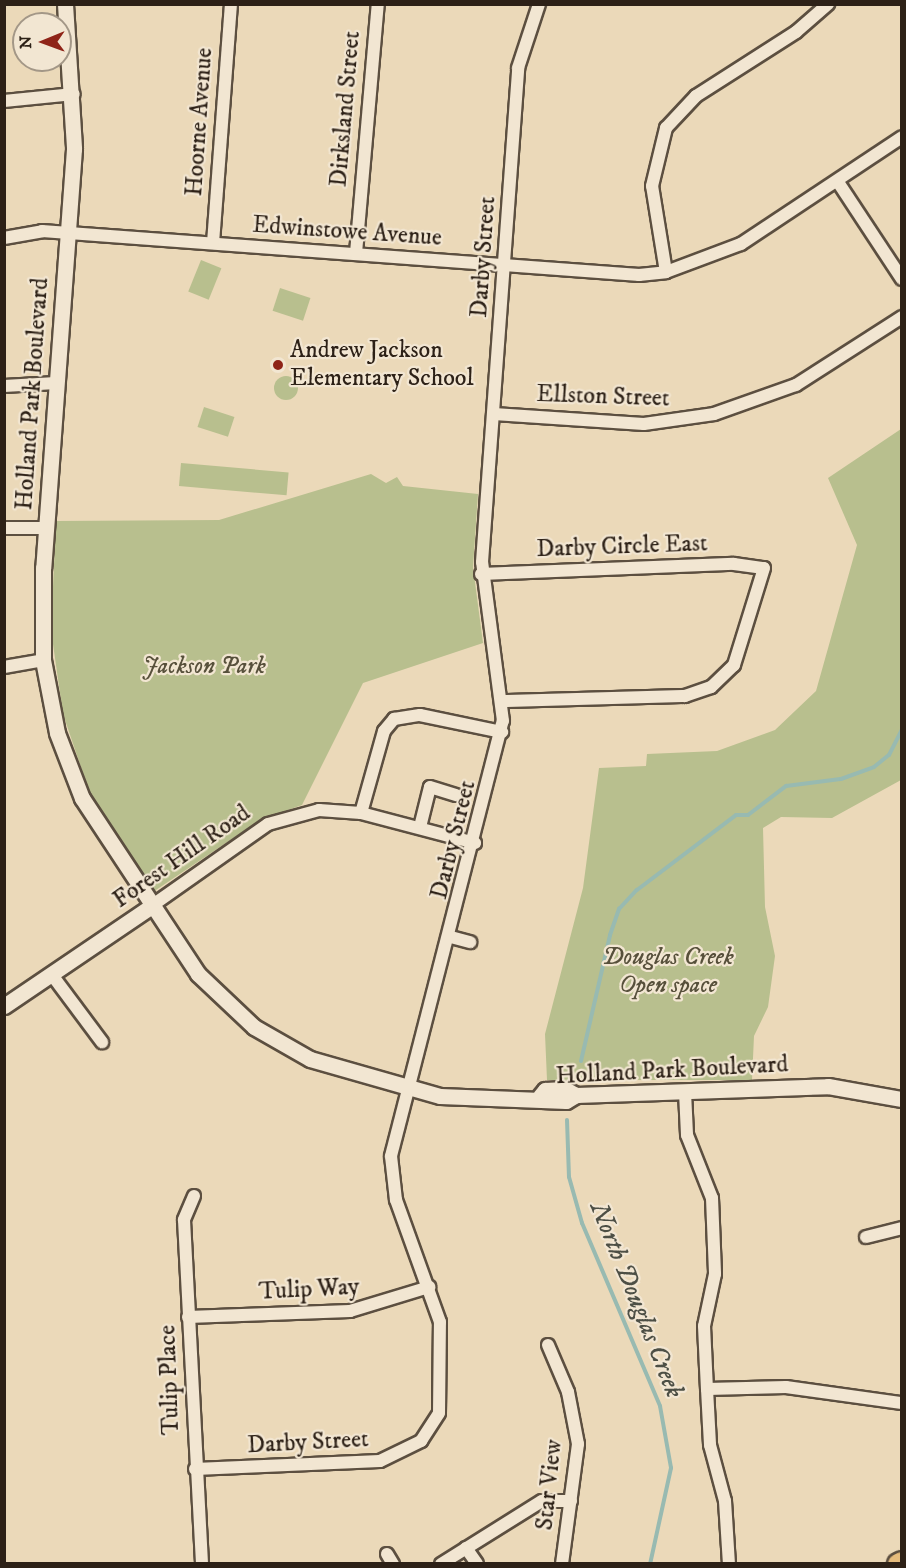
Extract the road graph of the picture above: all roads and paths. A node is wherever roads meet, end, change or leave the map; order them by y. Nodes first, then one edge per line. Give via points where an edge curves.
1 (65, 4) edge
2 (231, 4) edge
3 (378, 4) edge
4 (539, 4) edge
5 (828, 4) edge
6 (74, 94) junction
7 (4, 101) edge
8 (902, 137) edge
9 (838, 182) junction
10 (68, 233) junction
11 (4, 238) edge
12 (213, 243) junction
13 (356, 254) junction
14 (505, 265) junction
15 (666, 272) junction
16 (902, 279) edge
17 (902, 317) edge
18 (56, 383) junction
19 (4, 386) edge
20 (494, 414) junction
21 (4, 528) edge
22 (46, 528) junction
23 (481, 574) junction
24 (43, 660) junction
25 (4, 667) edge
26 (504, 701) junction
27 (502, 732) junction
28 (456, 795) dead end
29 (361, 813) junction
30 (420, 827) junction
31 (475, 843) junction
32 (150, 907) junction
33 (451, 937) junction
34 (470, 942) dead end
35 (52, 975) junction
36 (4, 1006) edge
37 (102, 1042) dead end
38 (410, 1089) junction
39 (685, 1092) junction
40 (902, 1099) edge
41 (194, 1196) dead end
42 (902, 1228) edge
43 (866, 1236) dead end
44 (429, 1287) junction
45 (188, 1317) junction
46 (548, 1345) dead end
47 (707, 1389) junction
48 (902, 1403) edge
49 (195, 1469) junction
50 (571, 1501) junction
51 (466, 1548) junction
52 (202, 1563) edge
53 (441, 1563) edge
54 (477, 1563) edge
55 (562, 1563) edge
56 (729, 1563) edge

1 - 6 street, Holland Park Boulevard
2 - 12 street, Hoorne Avenue
3 - 13 street, Dirksland Street
4 - 14 street, Darby Street via 518,68
5 - 15 street via 796,32 696,96 666,128 652,186
6 - 7 street
6 - 10 street, Holland Park Boulevard
8 - 9 street, Edwinstowe Avenue
9 - 15 street, Edwinstowe Avenue via 741,244
9 - 16 street
10 - 11 street, Edwinstowe Avenue via 42,231
10 - 12 street, Edwinstowe Avenue
10 - 18 street, Holland Park Boulevard
12 - 13 street, Edwinstowe Avenue
13 - 14 street, Edwinstowe Avenue
14 - 15 street, Edwinstowe Avenue
14 - 20 street, Darby Street
17 - 20 street, Ellston Street via 796,385 714,414 644,424
18 - 19 street
18 - 22 street, Holland Park Boulevard
20 - 23 street, Darby Street
21 - 22 street
22 - 24 street, Holland Park Boulevard
23 - 26 street, Darby Street
23 - 26 street, Darby Circle East via 734,564 764,568 734,664 711,687 685,696
24 - 25 street
24 - 32 street, Holland Park Boulevard via 57,733 82,798
26 - 27 street, Darby Street
27 - 29 street via 420,715 394,719 384,731
27 - 31 street, Darby Street
28 - 30 street via 430,788
29 - 30 street, Forest Hill Road
29 - 32 street, Forest Hill Road via 319,810 268,824
30 - 31 street, Forest Hill Road
31 - 33 street, Darby Street
32 - 35 street, Forest Hill Road
32 - 38 street, Holland Park Boulevard via 198,974 254,1027 310,1059
33 - 34 street
33 - 38 street, Darby Street
35 - 36 street, Forest Hill Road
35 - 37 street
38 - 39 street, Holland Park Boulevard via 459,1098 540,1096 566,1101 576,1095
38 - 44 street, Darby Street via 391,1177
39 - 40 street, Holland Park Boulevard via 828,1086
39 - 47 street via 687,1136 712,1198 715,1274 704,1326
41 - 45 street, Tulip Place via 184,1220
42 - 43 street
44 - 45 street, Tulip Way via 350,1311
44 - 49 street, Darby Street via 440,1322 442,1399 432,1427 407,1451 363,1465
45 - 49 street, Tulip Place
46 - 50 street, Star View via 574,1414 578,1444
47 - 48 street via 778,1387
47 - 56 street via 710,1445 725,1501
49 - 52 street, Tulip Place
50 - 51 street via 542,1501
50 - 55 street, Star View
51 - 53 street
51 - 54 street

